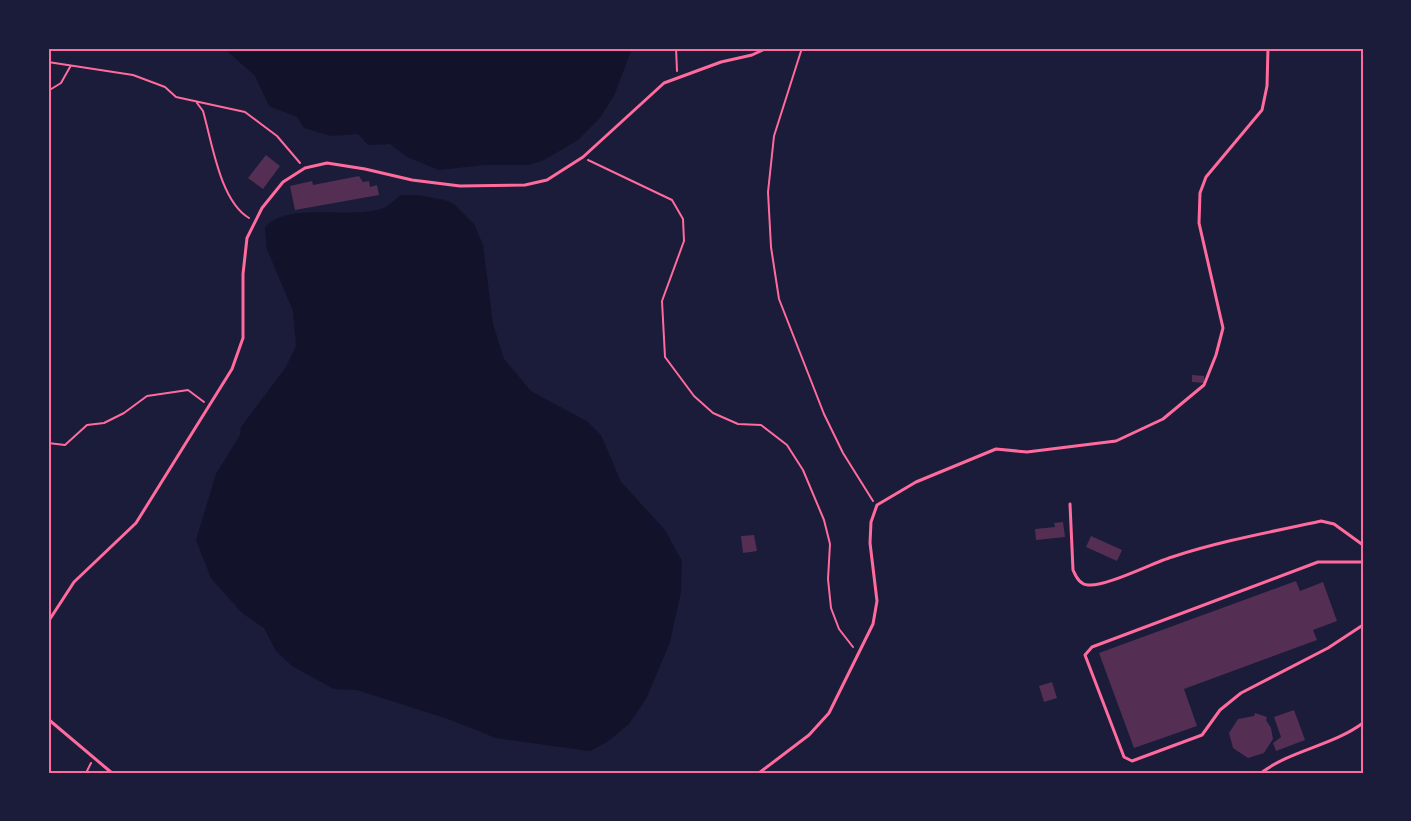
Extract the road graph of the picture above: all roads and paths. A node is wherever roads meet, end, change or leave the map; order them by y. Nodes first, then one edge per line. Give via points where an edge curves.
1 (676, 48) edge
2 (767, 48) edge
3 (802, 48) edge
4 (1268, 48) edge
5 (48, 62) edge
6 (70, 67) junction
7 (677, 77) junction
8 (48, 91) edge
9 (197, 103) junction
10 (583, 157) junction
11 (305, 168) junction
12 (256, 222) junction
13 (210, 408) junction
14 (48, 444) edge
15 (1070, 504) dead end
16 (877, 505) junction
17 (1363, 545) edge
18 (1363, 562) edge
19 (48, 622) edge
20 (1363, 625) edge
21 (858, 655) junction
22 (48, 719) edge
23 (1363, 723) edge
24 (112, 773) edge
25 (759, 773) edge
26 (1261, 773) edge

1 - 7 path
2 - 7 lane
3 - 16 path via 774,136 768,192 779,299 843,453
4 - 16 lane via 1262,110 1206,177 1200,193 1199,223 1222,328 1204,385 1163,419 1116,441 1027,452 996,449 916,482
5 - 6 path
6 - 8 path via 61,83
6 - 9 path via 133,75
7 - 10 lane via 664,83
9 - 11 path via 221,106 252,117 277,135
9 - 12 path via 203,111 226,189 236,207
10 - 11 lane via 547,180 495,187 412,180 327,163
10 - 21 path via 672,200 683,219 684,241 662,301 665,357 694,396 713,413 738,424 761,425 787,445 803,470 824,520 830,544 831,608 839,629
11 - 12 lane via 283,182 262,207
12 - 13 lane via 247,238 243,338 232,369
13 - 14 path via 188,390 147,396 124,414 87,425 65,445
13 - 19 lane via 136,523 74,582
15 - 17 lane via 1073,570 1077,580 1088,586 1172,556 1321,521 1334,524
16 - 21 lane via 870,543 877,601 873,624
18 - 20 lane via 1318,562 1092,647 1085,655 1124,757 1132,761 1202,735 1220,710 1241,693 1328,648
21 - 25 lane via 829,713 809,735
22 - 24 lane
23 - 26 lane via 1350,733

